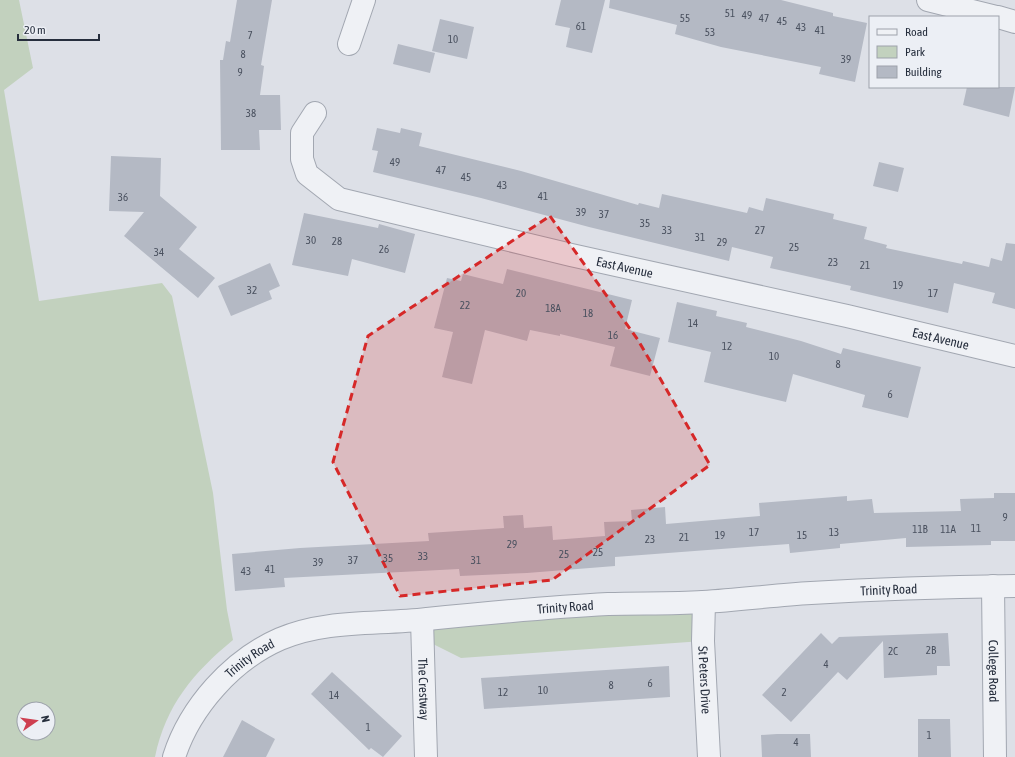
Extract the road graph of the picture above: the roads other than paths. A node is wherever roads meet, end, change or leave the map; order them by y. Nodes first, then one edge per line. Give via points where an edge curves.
1 (364, 0) edge
2 (928, 0) edge
3 (993, 16) edge
4 (999, 18) edge
5 (1015, 22) edge
6 (349, 44) dead end
7 (315, 113) dead end
8 (1015, 356) edge
9 (993, 586) junction
10 (1015, 586) edge
11 (704, 602) junction
12 (422, 620) junction
13 (174, 757) edge
14 (426, 757) edge
15 (710, 757) edge
16 (995, 757) edge

1 - 6 street
2 - 3 street
4 - 5 street
7 - 8 street, East Avenue via 302,133 302,159 307,174 339,199 571,255
9 - 10 street, Trinity Road
9 - 11 street, Trinity Road via 810,593
9 - 16 street, College Road
11 - 12 street, Trinity Road via 608,604
11 - 15 street, St Peters Drive via 703,641
12 - 13 street, Trinity Road via 342,624 309,629 279,639 252,655 220,681 196,711
12 - 14 street, The Crestway

